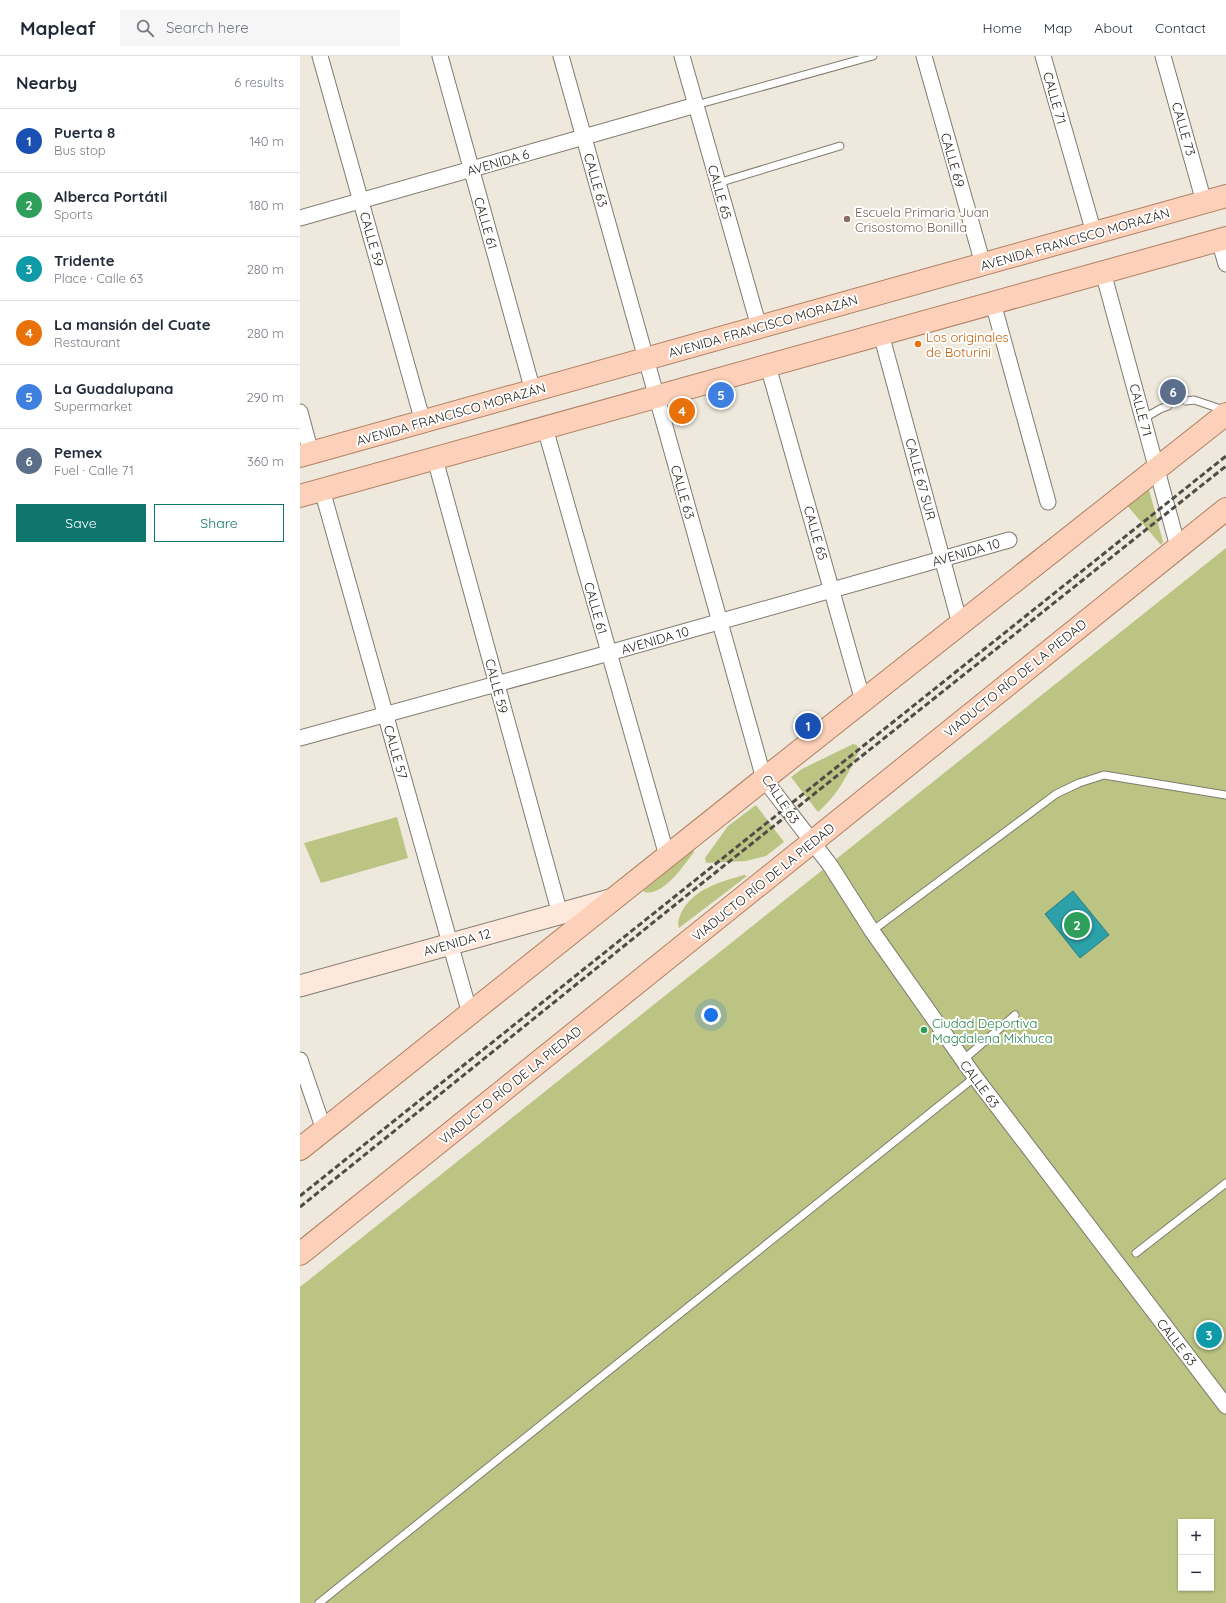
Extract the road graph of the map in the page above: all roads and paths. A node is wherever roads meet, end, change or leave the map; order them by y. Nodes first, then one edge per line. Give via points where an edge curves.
1 (440, 56) edge
2 (561, 56) edge
3 (682, 56) edge
4 (873, 56) edge
5 (924, 56) edge
6 (1043, 56) edge
7 (1163, 56) edge
8 (320, 57) edge
9 (696, 105) junction
10 (584, 137) junction
11 (840, 146) dead end
12 (470, 163) junction
13 (718, 183) junction
14 (1226, 196) edge
15 (361, 201) junction
16 (1204, 202) junction
17 (300, 218) edge
18 (1094, 233) junction
19 (1223, 239) edge
20 (983, 264) junction
21 (1226, 264) edge
22 (1103, 272) junction
23 (993, 303) junction
24 (759, 327) junction
25 (881, 334) junction
26 (646, 359) junction
27 (768, 366) junction
28 (533, 391) junction
29 (657, 397) junction
30 (1186, 401) dead end
31 (1168, 406) dead end
32 (1226, 411) edge
33 (300, 412) edge
34 (1226, 414) edge
35 (1143, 419) junction
36 (423, 422) junction
37 (544, 428) junction
38 (306, 454) edge
39 (435, 459) junction
40 (1157, 469) junction
41 (322, 490) junction
42 (300, 496) edge
43 (1048, 502) dead end
44 (1226, 509) edge
45 (1009, 540) dead end
46 (1178, 547) junction
47 (942, 558) junction
48 (832, 590) junction
49 (720, 622) junction
50 (960, 624) junction
51 (609, 653) junction
52 (497, 684) junction
53 (864, 701) junction
54 (385, 715) junction
55 (300, 738) edge
56 (764, 779) junction
57 (1226, 795) edge
58 (812, 842) junction
59 (667, 856) junction
60 (614, 898) junction
61 (560, 914) junction
62 (872, 931) junction
63 (450, 944) junction
64 (300, 986) edge
65 (470, 1014) junction
66 (1015, 1015) dead end
67 (300, 1060) edge
68 (963, 1060) junction
69 (975, 1077) junction
70 (324, 1130) junction
71 (300, 1149) edge
72 (1226, 1183) edge
73 (1136, 1253) dead end
74 (300, 1254) edge
75 (1226, 1406) edge
76 (319, 1603) edge

1 - 12 street, CALLE 61
2 - 10 street, CALLE 63
3 - 9 street, CALLE 65
4 - 9 lane
5 - 20 street, CALLE 69
6 - 18 street, CALLE 71
7 - 16 street, CALLE 73
8 - 15 street, CALLE 59
9 - 10 street, AVENIDA 6
9 - 13 street, CALLE 65
10 - 12 street, AVENIDA 6 via 497,162
10 - 26 street, CALLE 63
11 - 13 lane
12 - 15 street, AVENIDA 6 via 456,175
12 - 28 street, CALLE 61
13 - 24 street, CALLE 65
14 - 16 main road, AVENIDA FRANCISCO MORAZÁN
15 - 17 street, AVENIDA 6
15 - 36 street, CALLE 59
16 - 18 main road, AVENIDA FRANCISCO MORAZÁN
18 - 20 main road, AVENIDA FRANCISCO MORAZÁN
19 - 21 street
19 - 22 main road
20 - 24 main road, AVENIDA FRANCISCO MORAZÁN
22 - 23 main road
22 - 35 street, CALLE 71
23 - 25 main road
23 - 43 street
24 - 26 main road, AVENIDA FRANCISCO MORAZÁN
25 - 27 main road
25 - 47 street, CALLE 67 SUR
26 - 28 main road, AVENIDA FRANCISCO MORAZÁN
26 - 29 street, CALLE 63
27 - 29 main road
27 - 48 street, CALLE 65
28 - 36 main road, AVENIDA FRANCISCO MORAZÁN
29 - 37 main road
29 - 49 street, CALLE 63
30 - 32 lane via 1194,400
31 - 35 lane
33 - 38 street
34 - 40 main road
35 - 40 street, CALLE 71
36 - 38 main road, AVENIDA FRANCISCO MORAZÁN
37 - 39 main road
37 - 51 street, CALLE 61
39 - 41 main road
39 - 52 street, CALLE 59
40 - 46 street, CALLE 71
40 - 50 main road
41 - 42 main road
41 - 54 street, CALLE 57
44 - 46 main road, VIADUCTO RÍO DE LA PIEDAD
45 - 47 street, AVENIDA 10
46 - 58 main road, VIADUCTO RÍO DE LA PIEDAD
47 - 48 street, AVENIDA 10
47 - 50 street, CALLE 67 SUR
48 - 49 street, AVENIDA 10
48 - 53 street, CALLE 65
49 - 51 street, AVENIDA 10
49 - 56 street, CALLE 63
50 - 53 main road
51 - 52 street, AVENIDA 10
51 - 59 street, CALLE 61
52 - 54 street, AVENIDA 10
52 - 61 street, CALLE 59
53 - 56 main road
54 - 55 street, AVENIDA 10
54 - 63 street, CALLE 57
56 - 58 street, CALLE 63
56 - 59 main road
57 - 62 lane via 1104,775 1079,783 1056,794
58 - 62 street, CALLE 63 via 830,865
58 - 74 main road, VIADUCTO RÍO DE LA PIEDAD
59 - 60 main road
60 - 61 street, AVENIDA 12
60 - 65 main road
61 - 63 street, AVENIDA 12
62 - 68 street, CALLE 63
63 - 64 street, AVENIDA 12
63 - 65 street, CALLE 57
65 - 70 main road
66 - 68 lane
67 - 70 street
68 - 69 street, CALLE 63
69 - 75 street, CALLE 63
69 - 76 lane
70 - 71 main road
72 - 73 lane

